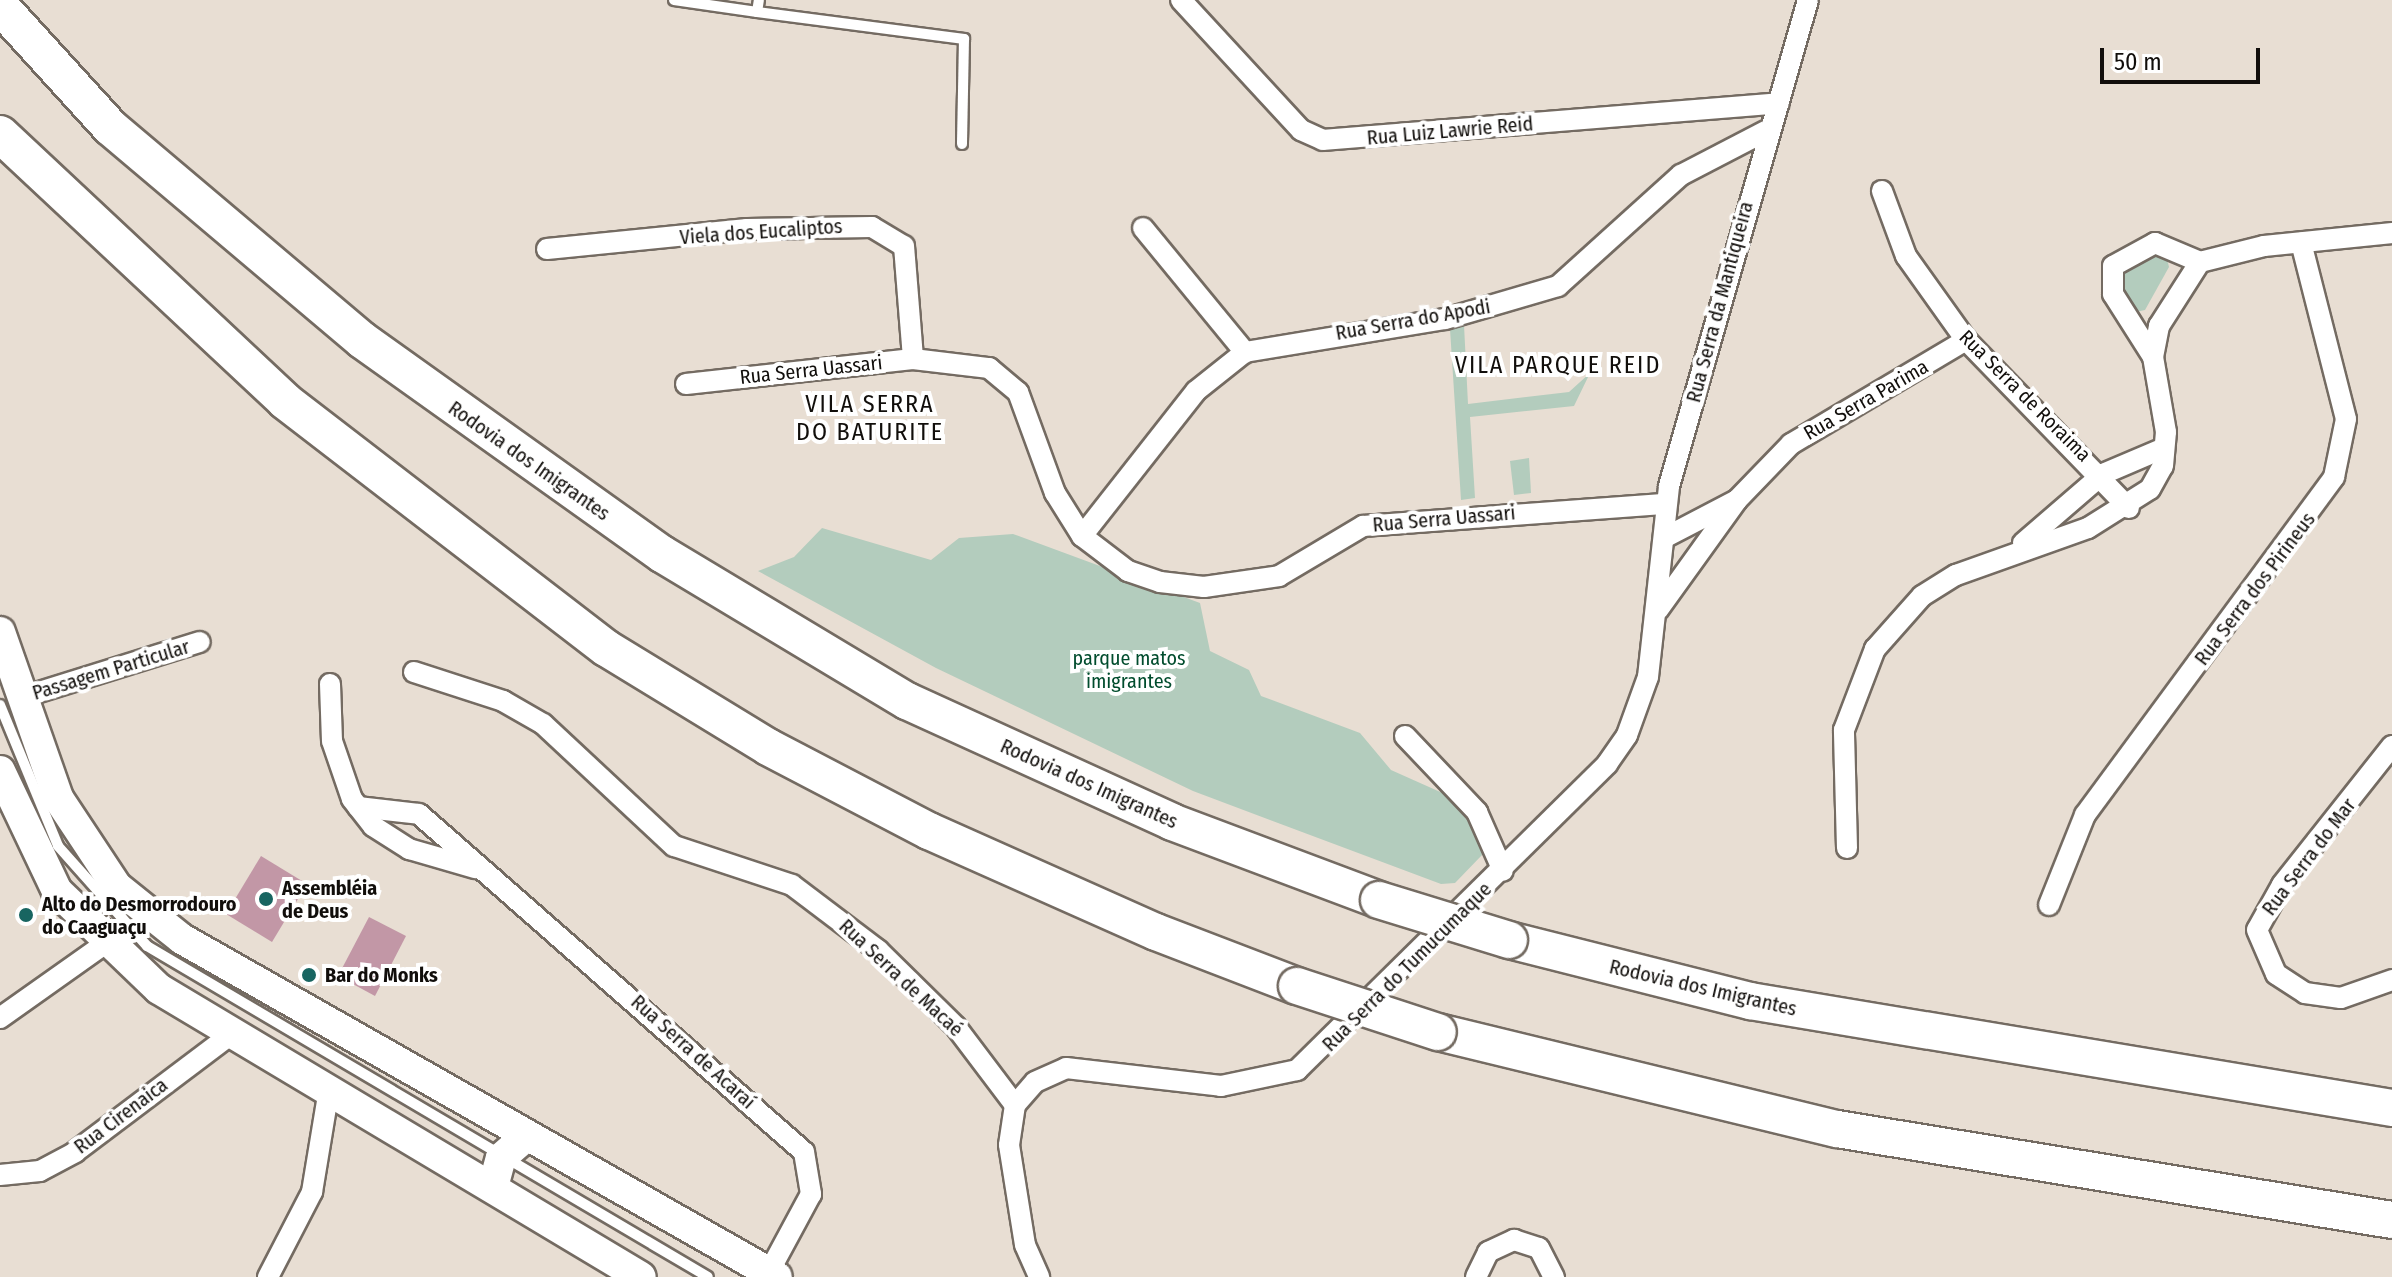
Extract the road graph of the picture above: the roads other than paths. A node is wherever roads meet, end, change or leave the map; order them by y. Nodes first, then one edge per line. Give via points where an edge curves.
1 (674, 0) edge
2 (759, 0) edge
3 (1181, 0) edge
4 (1808, 0) edge
5 (0, 6) edge
6 (757, 12) junction
7 (1778, 103) junction
8 (1766, 131) junction
9 (0, 134) edge
10 (962, 144) dead end
11 (1882, 191) dead end
12 (1143, 228) dead end
13 (2392, 233) edge
14 (2301, 243) junction
15 (547, 249) dead end
16 (2200, 262) junction
17 (1966, 340) junction
18 (1245, 352) junction
19 (2153, 357) junction
20 (913, 359) junction
21 (686, 384) dead end
22 (2164, 448) junction
23 (2103, 474) junction
24 (1737, 500) junction
25 (1666, 504) junction
26 (2129, 508) junction
27 (1082, 536) junction
28 (1664, 538) junction
29 (2010, 553) junction
30 (1658, 610) junction
31 (0, 632) edge
32 (200, 642) dead end
33 (414, 672) dead end
34 (330, 684) dead end
35 (11, 701) edge
36 (1405, 736) dead end
37 (2392, 746) edge
38 (0, 771) edge
39 (358, 807) junction
40 (1847, 848) dead end
41 (479, 869) junction
42 (1503, 871) junction
43 (2049, 905) dead end
44 (106, 943) junction
45 (2392, 980) edge
46 (0, 1018) edge
47 (233, 1033) junction
48 (329, 1089) junction
49 (1015, 1105) junction
50 (2392, 1108) edge
51 (525, 1137) junction
52 (501, 1158) junction
53 (0, 1175) edge
54 (493, 1187) junction
55 (2392, 1220) edge
56 (773, 1274) edge
57 (268, 1277) edge
58 (641, 1277) edge
59 (708, 1277) edge
60 (1039, 1277) edge
61 (1476, 1277) edge
62 (1554, 1277) edge

1 - 6 lane
2 - 6 lane
3 - 7 street, Rua Luiz Lawrie Reid via 1301,130 1323,140
4 - 7 street, Rua Serra da Mantiqueira
5 - 50 highway, Rodovia dos Imigrantes, bridge via 110,127 362,340 662,554 907,701 1172,822 1379,900 1509,940 1750,1001
6 - 10 lane via 964,39
7 - 8 street, Rua Serra da Mantiqueira
8 - 18 street, Rua Serra do Apodi via 1681,175 1558,286 1445,319
8 - 25 street, Rua Serra da Mantiqueira
9 - 55 highway, bridge via 285,401 606,648 768,747 929,831 1297,986 1438,1032 1837,1129
11 - 17 street, Rua Serra de Roraima via 1913,268
12 - 18 street
13 - 14 street
14 - 16 street
14 - 43 street, Rua Serra dos Pirineus via 2346,419 2334,477 2085,815
15 - 20 street, Viela dos Eucaliptos via 747,229 872,227 904,246
16 - 19 street via 2167,305
16 - 19 street via 2155,243 2113,266 2113,294
17 - 23 street, Rua Serra de Roraima
17 - 24 street, Rua Serra Parima via 1791,444
18 - 27 street, Rua Serra do Apodi via 1196,391
19 - 22 street
20 - 21 street, Rua Serra Uassari
20 - 27 street, Rua Serra Uassari via 989,368 1011,384 1035,425 1055,493
22 - 23 street
22 - 26 street via 2159,477
23 - 26 street, Rua Serra de Roraima
23 - 29 street, Rua Serra de Roraima
24 - 28 street, Rua Serra Parima
24 - 30 street, Rua Serra Parima
25 - 27 street, Rua Serra Uassari via 1363,526 1279,576 1204,587 1128,571
25 - 28 street, Rua Serra da Mantiqueira
26 - 29 street, Rua Serra de Roraima
28 - 30 street, Rua Serra da Mantiqueira
29 - 40 street, Rua Serra de Roraima via 1922,596 1875,649 1844,730
30 - 42 street, Rua Serra do Tumucumaque via 1648,677 1627,735
31 - 35 main road
32 - 35 street, Passagem Particular
33 - 49 street, Rua Serra de Macaé via 503,701 543,724 674,846 792,885 837,917 956,1027
34 - 39 street, Rua Serra de Acaraí via 332,741
35 - 51 main road via 58,798 117,887 182,939
35 - 52 lane via 58,846 113,916 183,972
36 - 42 street via 1471,804
37 - 45 street, Rua Serra do Mar via 2264,913 2259,946 2276,974 2322,998
38 - 44 main road via 42,867
39 - 41 street, Rua Serra de Acaraí via 409,849
39 - 41 street, Rua Serra de Acaraí via 410,809
41 - 56 street, Rua Serra de Acaraí via 804,1152 811,1194
42 - 49 street, Rua Serra do Tumucumaque via 1297,1070 1221,1086 1066,1068 1035,1082
44 - 46 street
44 - 47 main road via 159,989
47 - 48 main road
47 - 53 street, Rua Cirenaica via 75,1152 40,1171
48 - 54 main road
48 - 57 street via 312,1192
49 - 60 street via 1009,1145 1025,1245
51 - 52 main road
51 - 56 main road
52 - 54 main road
52 - 59 lane
54 - 58 main road
61 - 62 street via 1488,1252 1514,1240 1539,1248

